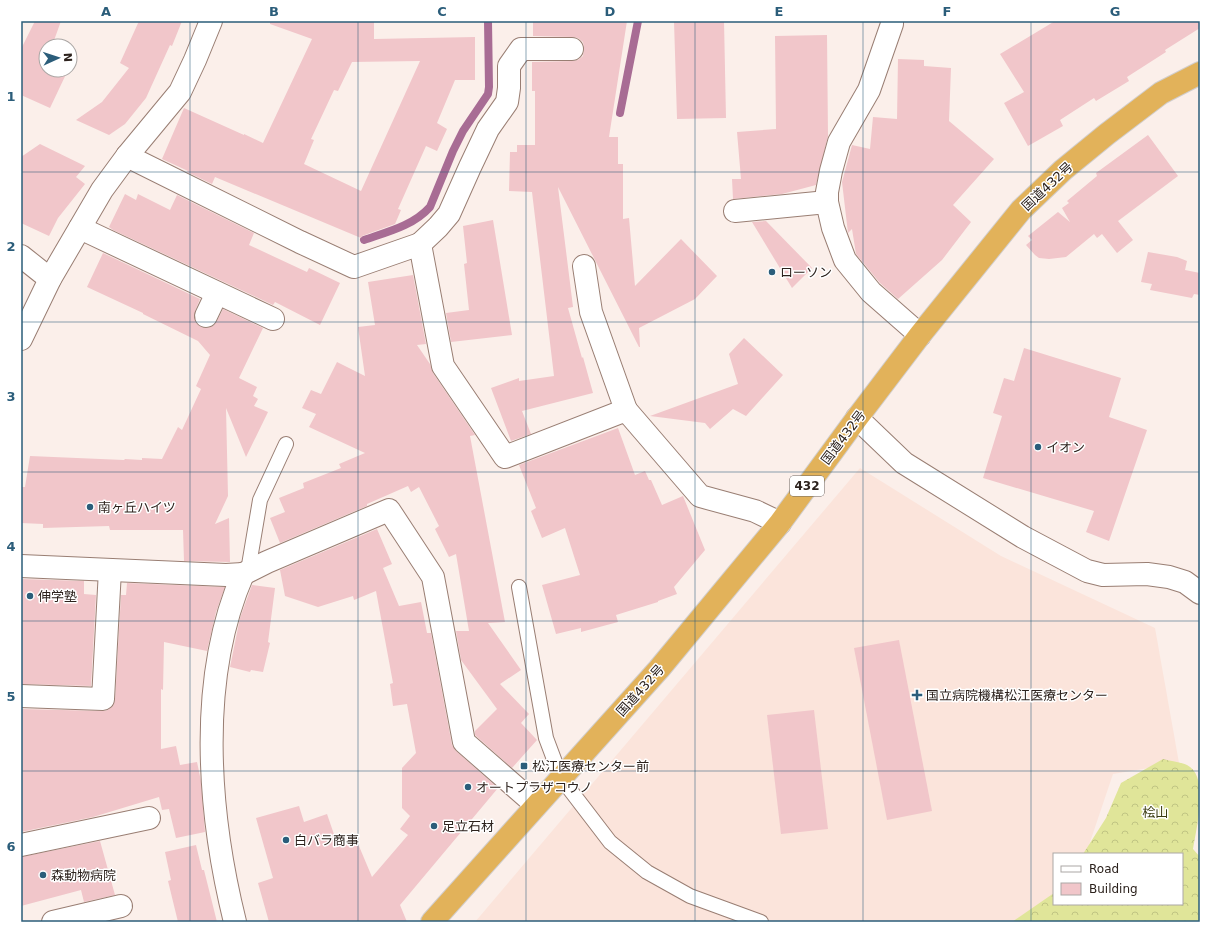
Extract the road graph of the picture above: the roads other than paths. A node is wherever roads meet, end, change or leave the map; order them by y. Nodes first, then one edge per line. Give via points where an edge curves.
1 (211, 21) edge
2 (892, 21) edge
3 (572, 49) dead end
4 (1200, 73) edge
5 (127, 156) junction
6 (827, 202) junction
7 (735, 211) dead end
8 (80, 228) junction
9 (420, 244) junction
10 (21, 256) edge
11 (584, 266) dead end
12 (50, 279) junction
13 (217, 293) junction
14 (206, 316) dead end
15 (273, 319) dead end
16 (920, 335) junction
17 (21, 339) edge
18 (626, 410) junction
19 (857, 418) junction
20 (286, 444) dead end
21 (780, 523) junction
22 (21, 566) edge
23 (110, 570) junction
24 (243, 574) junction
25 (519, 587) dead end
26 (1200, 593) edge
27 (21, 696) edge
28 (561, 778) junction
29 (536, 805) junction
30 (149, 818) dead end
31 (21, 845) edge
32 (121, 906) dead end
33 (53, 922) edge
34 (235, 922) edge
35 (432, 922) edge
36 (761, 922) edge

1 - 5 street via 180,92
2 - 6 street via 869,90 838,142 830,171
3 - 9 street via 521,49 508,66 507,102 488,129 449,214
4 - 16 highway, 国道432号 / 432 via 1161,94 1063,170 1021,210
5 - 8 street via 102,190
5 - 9 street via 354,267
6 - 7 street
6 - 16 street via 845,260 871,292
8 - 12 street
8 - 13 street
9 - 18 street via 444,366 505,457
10 - 12 street
11 - 18 street via 591,312
12 - 17 street
13 - 14 street
13 - 15 street
16 - 19 highway, 国道432号 / 432
18 - 21 street via 700,496 755,511
19 - 21 highway, 国道432号 / 432
19 - 26 street via 904,463 1022,537 1087,571 1102,575 1147,574 1169,577 1185,582
20 - 24 lane via 260,500 249,565
21 - 28 highway, 国道432号 / 432 via 659,670
22 - 23 street
23 - 24 street
23 - 27 street via 103,699
24 - 29 street via 389,510 433,577 464,742
24 - 34 street via 225,626 214,686 212,718 213,792 223,867
25 - 28 lane via 546,738
28 - 29 highway, 国道432号 / 432
28 - 36 lane via 610,842 647,872 690,896
29 - 35 highway, 国道432号 / 432
30 - 31 street
32 - 33 street

